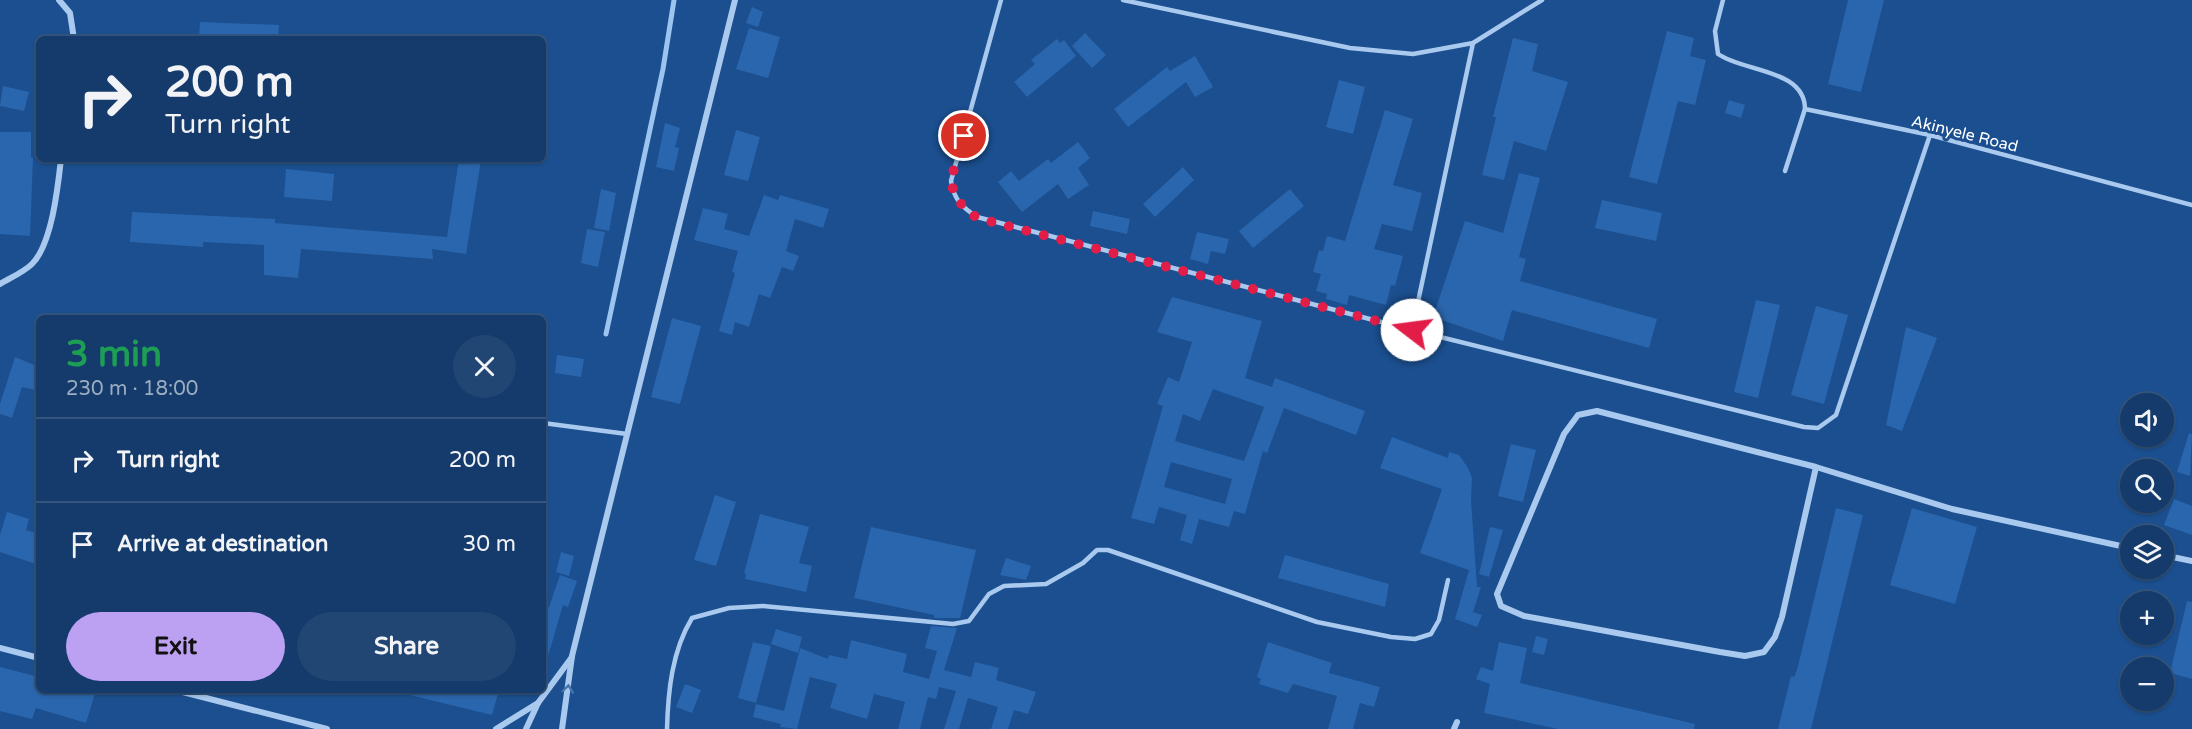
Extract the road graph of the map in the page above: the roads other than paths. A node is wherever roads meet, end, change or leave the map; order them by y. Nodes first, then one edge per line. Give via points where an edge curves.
1 (59, 0) edge
2 (735, 0) edge
3 (1001, 0) edge
4 (1123, 0) edge
5 (1542, 0) edge
6 (1723, 0) edge
7 (74, 36) edge
8 (1473, 43) junction
9 (1804, 109) junction
10 (1930, 135) junction
11 (61, 162) edge
12 (1785, 171) dead end
13 (2192, 205) edge
14 (0, 284) edge
15 (1412, 330) junction
16 (546, 423) edge
17 (627, 434) junction
18 (1816, 468) junction
19 (2120, 546) edge
20 (2174, 557) edge
21 (2192, 561) edge
22 (1448, 579) dead end
23 (0, 648) edge
24 (36, 656) edge
25 (572, 656) junction
26 (546, 692) edge
27 (186, 693) edge
28 (545, 693) edge
29 (538, 703) junction
30 (1457, 722) dead end
31 (563, 727) edge
32 (327, 729) edge
33 (496, 729) edge
34 (526, 729) edge
35 (667, 729) edge
36 (1454, 729) edge

1 - 7 street via 70,13
2 - 17 street
3 - 15 lane via 951,181 953,196 962,207 977,218
4 - 8 lane via 1390,53 1413,54
5 - 8 lane
6 - 9 lane via 1715,31 1718,54 1728,61 1788,80 1805,97
8 - 15 lane
9 - 10 lane, Akinyele Road
9 - 12 lane
10 - 13 lane, Akinyele Road
10 - 15 lane via 1836,416 1818,428
11 - 14 street via 45,241 33,263
16 - 17 lane
17 - 25 street
18 - 18 street via 1782,617 1764,652 1745,656 1720,652 1524,616 1501,606 1497,594 1564,434 1578,415 1597,411
18 - 19 street via 1952,509
20 - 21 street
22 - 35 lane via 1439,620 1431,634 1415,639 1317,622 1108,550 1097,550 1083,563 1046,584 1005,586 989,594 969,621 953,624 763,606 729,608 692,618 681,637 668,697
23 - 24 street
25 - 26 street
31 -> 25 street
27 - 32 street
28 - 29 street
29 - 33 street
29 - 34 street
30 - 36 street

